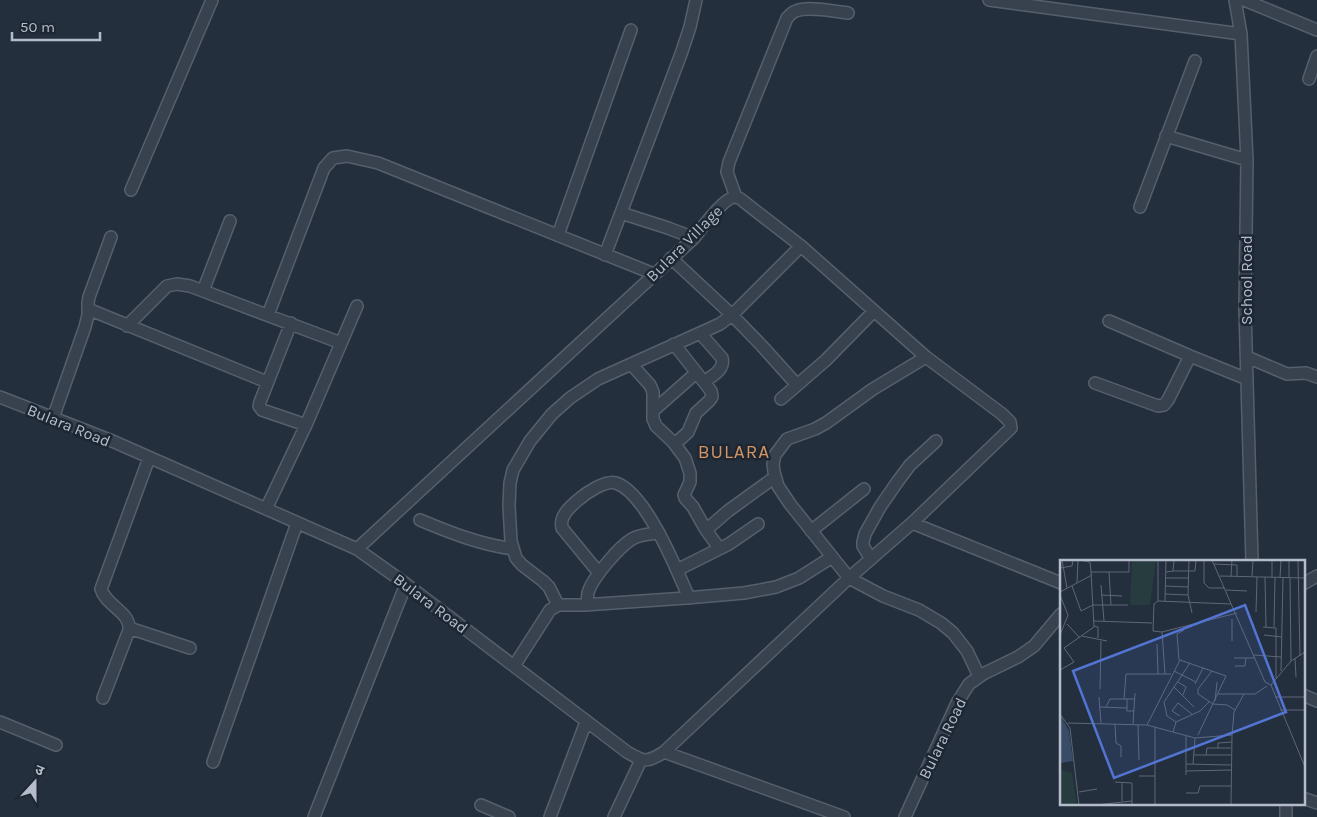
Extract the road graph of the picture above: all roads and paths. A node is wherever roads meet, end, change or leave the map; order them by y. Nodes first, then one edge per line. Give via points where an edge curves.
1 (212, 0) edge
2 (696, 0) edge
3 (989, 0) edge
4 (1235, 0) edge
5 (1244, 0) edge
6 (848, 13) dead end
7 (631, 30) dead end
8 (1317, 30) edge
9 (1241, 34) junction
10 (1317, 56) edge
11 (1195, 61) dead end
12 (1309, 79) dead end
13 (1166, 136) junction
14 (1246, 160) junction
15 (131, 190) dead end
16 (736, 197) junction
17 (1140, 207) dead end
18 (621, 213) junction
19 (230, 220) dead end
20 (558, 235) junction
21 (112, 236) dead end
22 (694, 238) junction
23 (801, 246) junction
24 (605, 255) junction
25 (671, 258) junction
26 (654, 274) junction
27 (203, 291) junction
28 (357, 306) dead end
29 (88, 309) junction
30 (874, 310) junction
31 (268, 315) junction
32 (732, 315) junction
33 (1110, 321) dead end
34 (291, 323) junction
35 (127, 326) junction
36 (700, 333) junction
37 (341, 343) junction
38 (674, 344) junction
39 (1190, 356) junction
40 (926, 357) junction
41 (1247, 357) junction
42 (631, 364) junction
43 (696, 373) junction
44 (1317, 376) edge
45 (1247, 379) junction
46 (268, 382) junction
47 (704, 382) junction
48 (1095, 383) dead end
49 (796, 385) junction
50 (780, 399) dead end
51 (1, 400) edge
52 (653, 411) junction
53 (53, 418) junction
54 (306, 425) junction
55 (936, 441) dead end
56 (675, 444) junction
57 (149, 458) junction
58 (775, 477) junction
59 (864, 490) dead end
60 (266, 509) junction
61 (420, 520) dead end
62 (297, 523) junction
63 (912, 523) junction
64 (758, 524) dead end
65 (706, 530) junction
66 (811, 531) junction
67 (659, 533) junction
68 (720, 548) junction
69 (513, 549) junction
70 (357, 550) junction
71 (832, 557) junction
72 (871, 559) junction
73 (1252, 560) edge
74 (677, 570) junction
75 (599, 574) junction
76 (1317, 576) edge
77 (849, 578) junction
78 (1060, 583) edge
79 (1304, 583) edge
80 (406, 584) junction
81 (689, 598) junction
82 (558, 605) junction
83 (587, 605) junction
84 (1060, 615) edge
85 (129, 628) junction
86 (190, 648) dead end
87 (514, 666) junction
88 (979, 676) junction
89 (1304, 695) edge
90 (103, 698) dead end
91 (1317, 701) edge
92 (0, 722) edge
93 (586, 722) junction
94 (56, 744) dead end
95 (664, 752) junction
96 (641, 760) junction
97 (213, 762) dead end
98 (1304, 798) edge
99 (1317, 803) edge
100 (1286, 804) edge
101 (481, 805) dead end
102 (314, 817) edge
103 (509, 817) edge
104 (550, 817) edge
105 (614, 817) edge
106 (844, 817) edge
107 (905, 817) edge
108 (1286, 817) edge

1 - 15 street
2 - 18 street via 682,54
3 - 9 street
4 - 9 street, School Road
5 - 8 street
6 - 16 street via 800,10 787,18 729,162 727,172
7 - 20 street
9 - 14 street, School Road
10 - 12 street
11 - 13 street
13 - 14 street
13 - 17 street
14 - 41 street, School Road
16 - 22 street, Bulara Village via 723,204
16 - 23 street, Bulara Village
18 - 22 street
18 - 24 street
19 - 27 street
20 - 24 street
20 - 31 street via 378,163 347,156 333,158 324,168
21 - 29 street via 89,297
22 - 25 street, Bulara Village
23 - 30 street, Bulara Village
23 - 32 street
24 - 26 street
25 - 26 street, Bulara Village
25 - 32 street
26 - 70 street, Bulara Village
27 - 31 street
27 - 35 street via 177,284 167,286
28 - 37 street
29 - 35 street
29 - 53 street via 85,327
30 - 40 street, Bulara Village
30 - 49 street via 826,360
31 - 34 street
32 - 36 street
32 - 49 street
33 - 39 street
34 - 37 street
34 - 46 street
35 - 46 street
36 - 38 street
36 - 47 street via 722,358 723,364
37 - 54 street
38 - 42 street
38 - 43 street
39 - 45 street
39 - 48 street via 1164,405 1158,406
40 - 58 street via 826,423 787,439 775,455
40 - 63 street, Bulara Village via 1002,414 1011,428
41 - 44 street via 1287,374
41 - 45 street, School Road
42 - 52 street via 650,385
42 - 69 street via 598,379 570,398 530,441 510,483
43 - 47 street
43 - 52 street
45 - 73 street, School Road
46 - 54 street via 259,406 262,410
47 - 56 street via 712,397 696,413 688,432
49 - 50 street
51 - 53 street, Bulara Road
52 - 56 street via 656,426
53 - 57 street, Bulara Road
54 - 60 street
55 - 72 street via 910,465 865,534 863,542
56 - 65 street via 690,473 685,498
57 - 60 street, Bulara Road
57 - 85 street via 101,589 126,618
58 - 65 street
58 - 66 street
59 - 66 street
60 - 62 street, Bulara Road
61 - 69 street via 468,539
62 - 70 street, Bulara Road
62 - 97 street
63 - 72 street
63 - 78 street
64 - 68 street
65 - 68 street
66 - 71 street
67 - 74 street
67 - 75 street via 633,538
67 - 75 street via 627,489 610,482 586,493 564,514 561,522 562,528
68 - 74 street
69 - 82 street via 522,565 549,588
70 - 80 street, Bulara Road
71 - 77 street
71 - 81 street via 799,578 776,587
72 - 77 street
74 - 81 street
75 - 83 street via 590,586
76 - 79 street
77 - 88 street via 941,622 967,650
77 - 95 street
80 - 87 street, Bulara Road
80 - 102 street
81 - 83 street
82 - 83 street
82 - 87 street via 550,610
84 - 88 street, Bulara Road via 1034,646
85 - 86 street
85 - 90 street
87 - 93 street, Bulara Road
88 - 107 street, Bulara Road via 969,684 957,703
89 - 91 street
92 - 94 street
93 - 96 street, Bulara Road
93 - 104 street
95 - 96 street via 653,759
95 - 106 street
96 - 105 street
98 - 99 street
100 - 108 street
101 - 103 street

